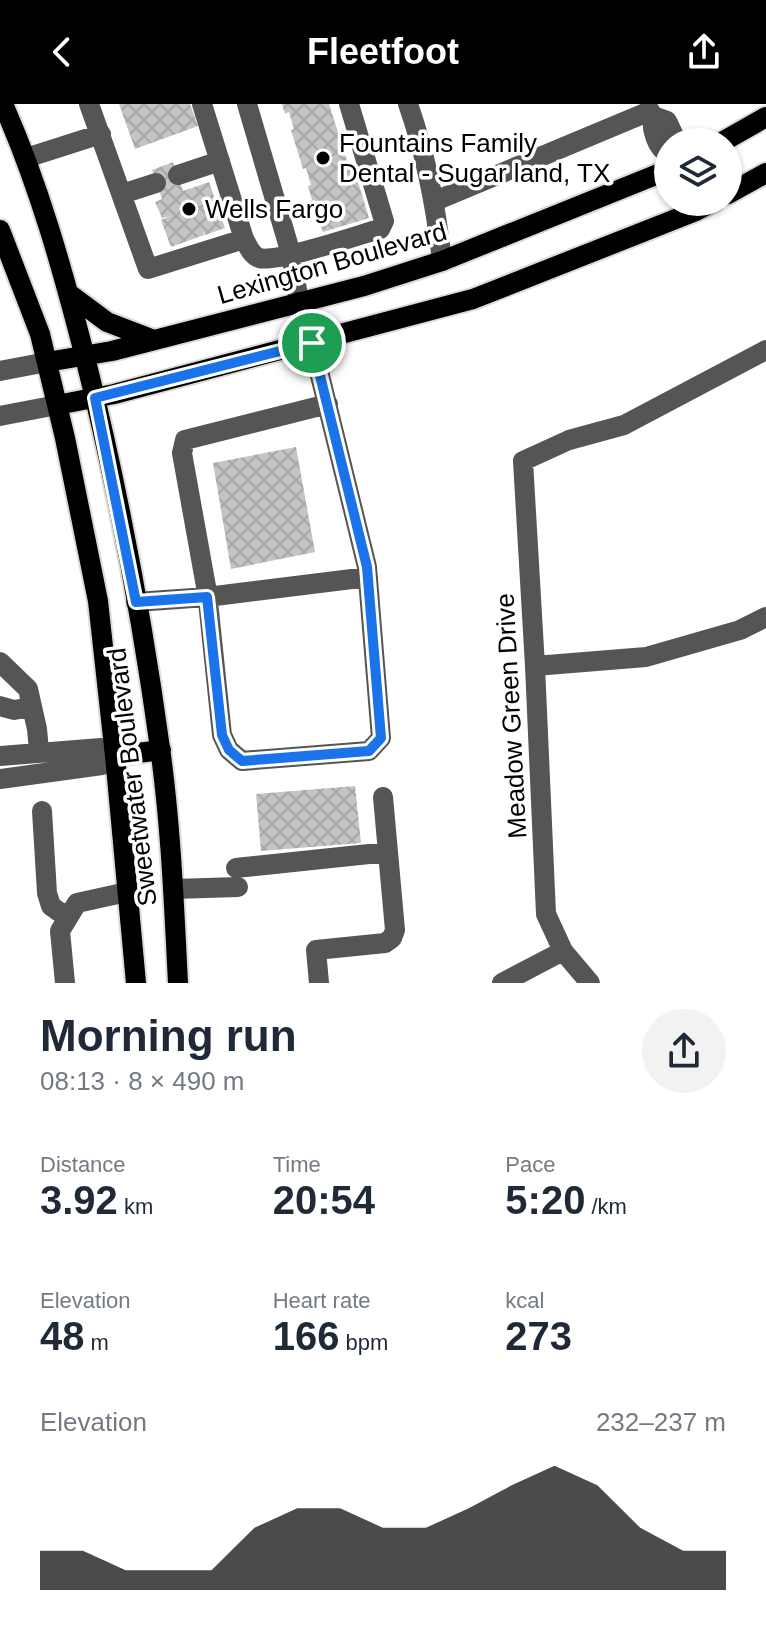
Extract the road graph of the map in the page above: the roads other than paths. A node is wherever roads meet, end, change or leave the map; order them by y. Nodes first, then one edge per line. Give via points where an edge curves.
1 (89, 104) edge
2 (202, 104) edge
3 (247, 104) edge
4 (349, 104) edge
5 (408, 104) edge
6 (3, 106) edge
7 (655, 110) edge
8 (766, 117) edge
9 (670, 128) edge
10 (742, 131) edge
11 (101, 134) junction
12 (654, 134) edge
13 (26, 158) junction
14 (220, 161) junction
15 (766, 173) edge
16 (178, 175) dead end
17 (654, 176) edge
18 (156, 183) dead end
19 (742, 186) edge
20 (122, 194) junction
21 (435, 201) junction
22 (673, 216) edge
23 (0, 230) edge
24 (244, 239) junction
25 (291, 254) junction
26 (442, 261) junction
27 (68, 293) junction
28 (299, 302) junction
29 (154, 340) junction
30 (312, 343) junction
31 (766, 350) edge
32 (84, 356) junction
33 (47, 362) junction
34 (0, 371) edge
35 (95, 398) junction
36 (328, 404) junction
37 (57, 405) junction
38 (0, 416) edge
39 (368, 577) junction
40 (207, 597) junction
41 (136, 602) junction
42 (766, 617) edge
43 (0, 662) edge
44 (535, 666) junction
45 (0, 706) edge
46 (31, 707) junction
47 (161, 750) junction
48 (39, 751) junction
49 (0, 756) edge
50 (111, 756) junction
51 (0, 779) edge
52 (383, 797) dead end
53 (42, 811) dead end
54 (388, 852) junction
55 (173, 889) junction
56 (127, 892) junction
57 (68, 918) junction
58 (563, 951) junction
59 (65, 983) edge
60 (136, 983) edge
61 (178, 983) edge
62 (319, 983) edge
63 (502, 983) edge
64 (590, 983) edge

1 - 11 street
2 - 14 street
3 - 25 street
4 - 25 street via 384,221 380,229
5 - 21 street
6 - 13 main road, Sweetwater Boulevard
7 - 9 street
7 - 12 street
7 - 21 street
8 - 10 main road
11 - 13 street
11 - 20 street
13 - 27 main road, Sweetwater Boulevard
14 - 16 street
14 - 24 street
15 - 19 main road
17 - 26 main road, Lexington Boulevard
18 - 20 street
20 - 24 street via 148,269
21 - 26 street
22 - 30 main road via 473,299
23 - 33 main road, Sweetwater Boulevard
24 - 25 street via 261,258
25 - 28 street
26 - 28 main road, Lexington Boulevard
27 - 29 main road via 107,322
27 - 32 main road, Sweetwater Boulevard
28 - 29 main road, Lexington Boulevard
28 - 30 main road
29 - 32 main road, Lexington Boulevard
30 - 35 main road
30 - 36 street
31 - 44 street, Meadow Green Drive via 624,425 569,440 523,461
32 - 33 main road, Lexington Boulevard
32 - 35 main road, Sweetwater Boulevard
33 - 34 street, Lexington Boulevard
33 - 37 main road, Sweetwater Boulevard
35 - 37 main road
35 - 41 main road, Sweetwater Boulevard
36 - 39 street
36 - 40 street via 185,440 182,453
37 - 38 street
37 - 50 main road, Sweetwater Boulevard via 98,601
39 - 40 street
39 - 40 street via 381,738 369,751 242,761 229,750 222,735
40 - 41 street
41 - 47 main road, Sweetwater Boulevard
42 - 44 street via 740,630 646,657
43 - 46 street via 28,689
44 - 58 street, Meadow Green Drive via 546,914
45 - 46 street
46 - 48 street
47 - 50 main road
47 - 55 main road, Sweetwater Boulevard
48 - 49 street
48 - 50 street via 101,748
50 - 51 street via 102,765
50 - 56 main road, Sweetwater Boulevard
52 - 54 street
53 - 57 street via 47,893 51,906
54 - 55 street
54 - 62 street via 392,938 316,950
55 - 61 main road, Sweetwater Boulevard
56 - 57 street via 77,903
56 - 60 main road, Sweetwater Boulevard
57 - 59 street via 60,931
58 - 63 street
58 - 64 street, Meadow Green Drive

